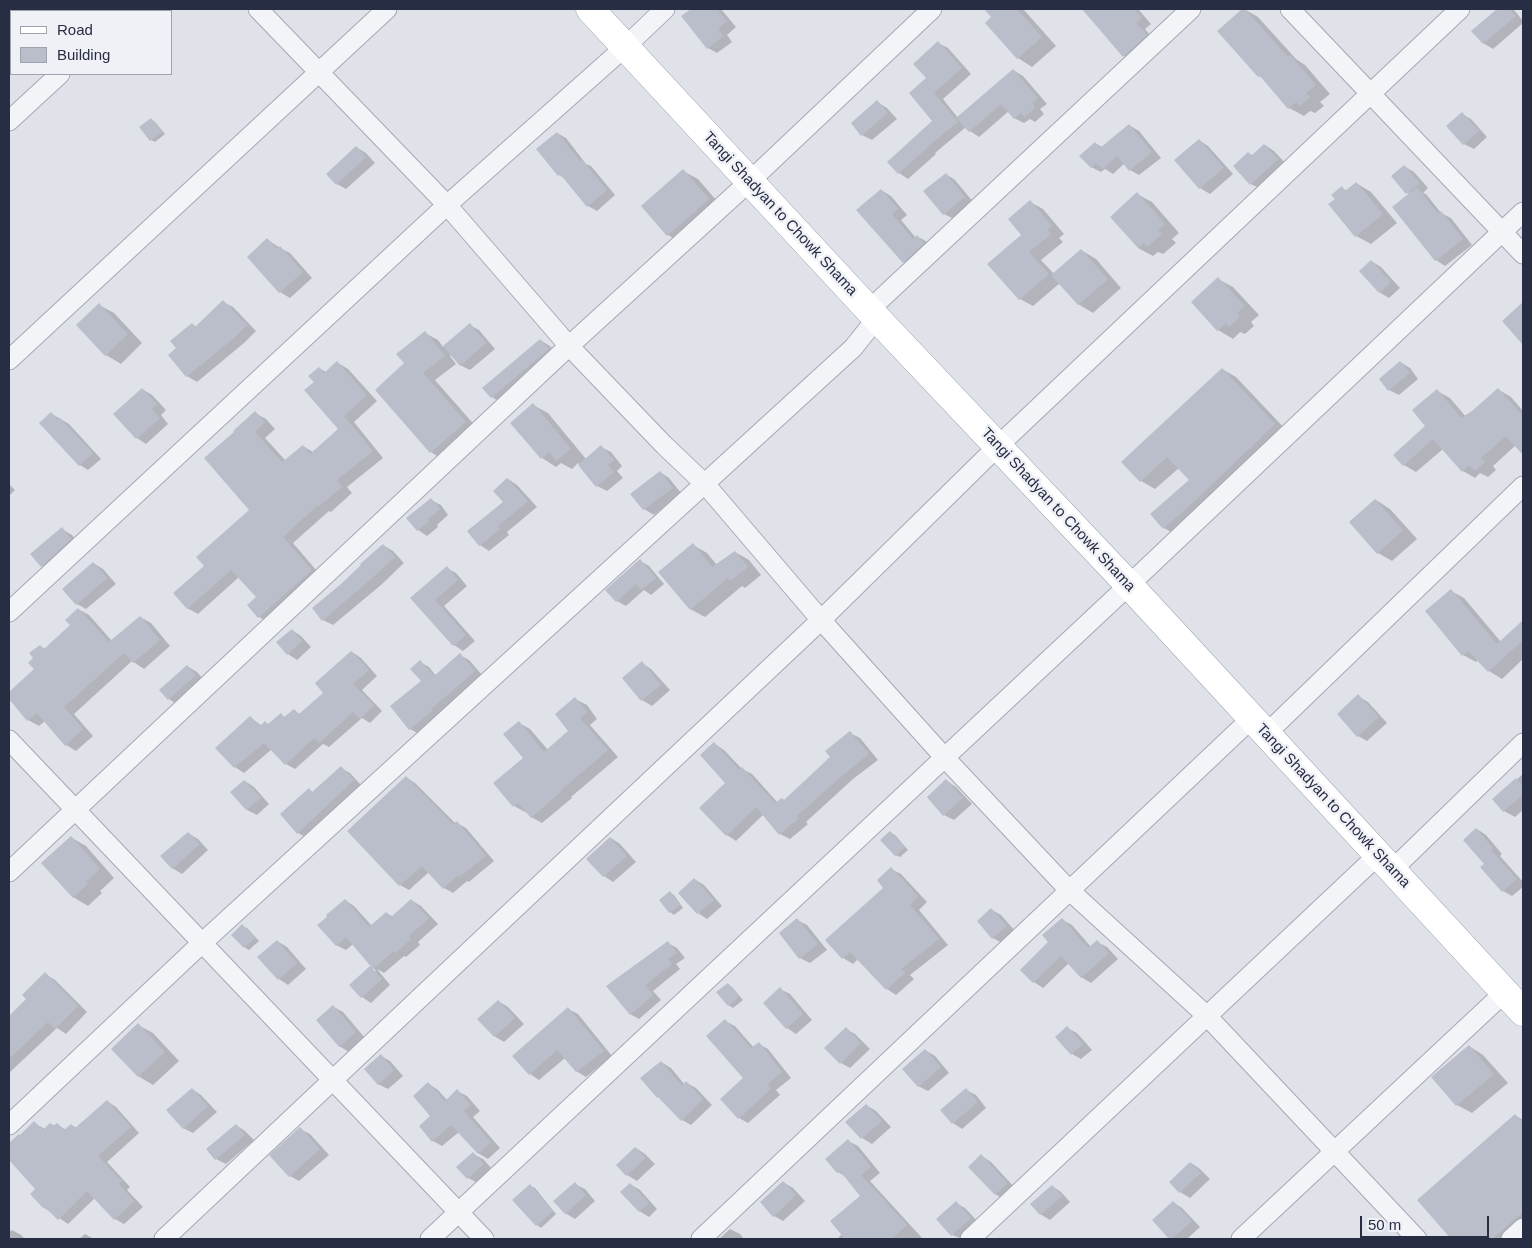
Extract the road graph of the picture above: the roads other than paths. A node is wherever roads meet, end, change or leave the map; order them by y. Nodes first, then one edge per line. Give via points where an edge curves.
1 (258, 9) edge
2 (387, 9) edge
3 (590, 9) edge
4 (665, 9) edge
5 (932, 9) edge
6 (1190, 9) edge
7 (1290, 9) edge
8 (1460, 9) edge
9 (625, 47) junction
10 (319, 72) junction
11 (59, 75) edge
12 (1370, 94) junction
13 (9, 120) edge
14 (750, 181) junction
15 (447, 205) junction
16 (1523, 212) edge
17 (1502, 232) junction
18 (1523, 254) edge
19 (873, 314) junction
20 (569, 346) junction
21 (9, 360) edge
22 (998, 446) junction
23 (705, 484) junction
24 (1523, 486) edge
25 (1129, 585) junction
26 (9, 612) edge
27 (821, 620) junction
28 (1259, 726) junction
29 (9, 740) edge
30 (1523, 743) edge
31 (944, 758) junction
32 (75, 810) junction
33 (1385, 862) junction
34 (9, 872) edge
35 (1069, 890) junction
36 (202, 943) junction
37 (1518, 1003) edge
38 (1206, 1016) junction
39 (332, 1080) junction
40 (9, 1125) edge
41 (1335, 1152) junction
42 (458, 1212) junction
43 (1523, 1228) edge
44 (164, 1239) edge
45 (430, 1239) edge
46 (484, 1239) edge
47 (701, 1239) edge
48 (970, 1239) edge
49 (1242, 1239) edge
50 (1417, 1239) edge
51 (1511, 1239) edge

1 - 10 street
2 - 10 street
3 - 9 main road, Tangi Shadyan to Chowk Shama
4 - 9 street
5 - 14 street
6 - 19 street
7 - 12 street
8 - 12 street
9 - 14 main road, Tangi Shadyan to Chowk Shama
9 - 15 street
10 - 15 street
10 - 21 street
11 - 13 street
12 - 17 street
12 - 22 street
14 - 19 main road, Tangi Shadyan to Chowk Shama
14 - 20 street
15 - 20 street
15 - 26 street
16 - 17 street
17 - 18 street
17 - 25 street
19 - 22 main road, Tangi Shadyan to Chowk Shama
19 - 23 street via 853,348
20 - 23 street
20 - 32 street
22 - 25 main road, Tangi Shadyan to Chowk Shama
22 - 27 street
23 - 27 street
23 - 36 street
24 - 28 street
25 - 28 main road, Tangi Shadyan to Chowk Shama
25 - 31 street
27 - 31 street
27 - 39 street
28 - 33 main road, Tangi Shadyan to Chowk Shama
28 - 35 street
29 - 32 street
30 - 33 street
31 - 35 street
31 - 42 street
32 - 34 street
32 - 36 street
33 - 37 main road, Tangi Shadyan to Chowk Shama
33 - 38 street
35 - 38 street
35 - 47 street
36 - 39 street
36 - 40 street
37 - 41 street
38 - 41 street
38 - 48 street
39 - 42 street
39 - 44 street
41 - 49 street
41 - 50 street
42 - 45 street
42 - 46 street
43 - 51 street

